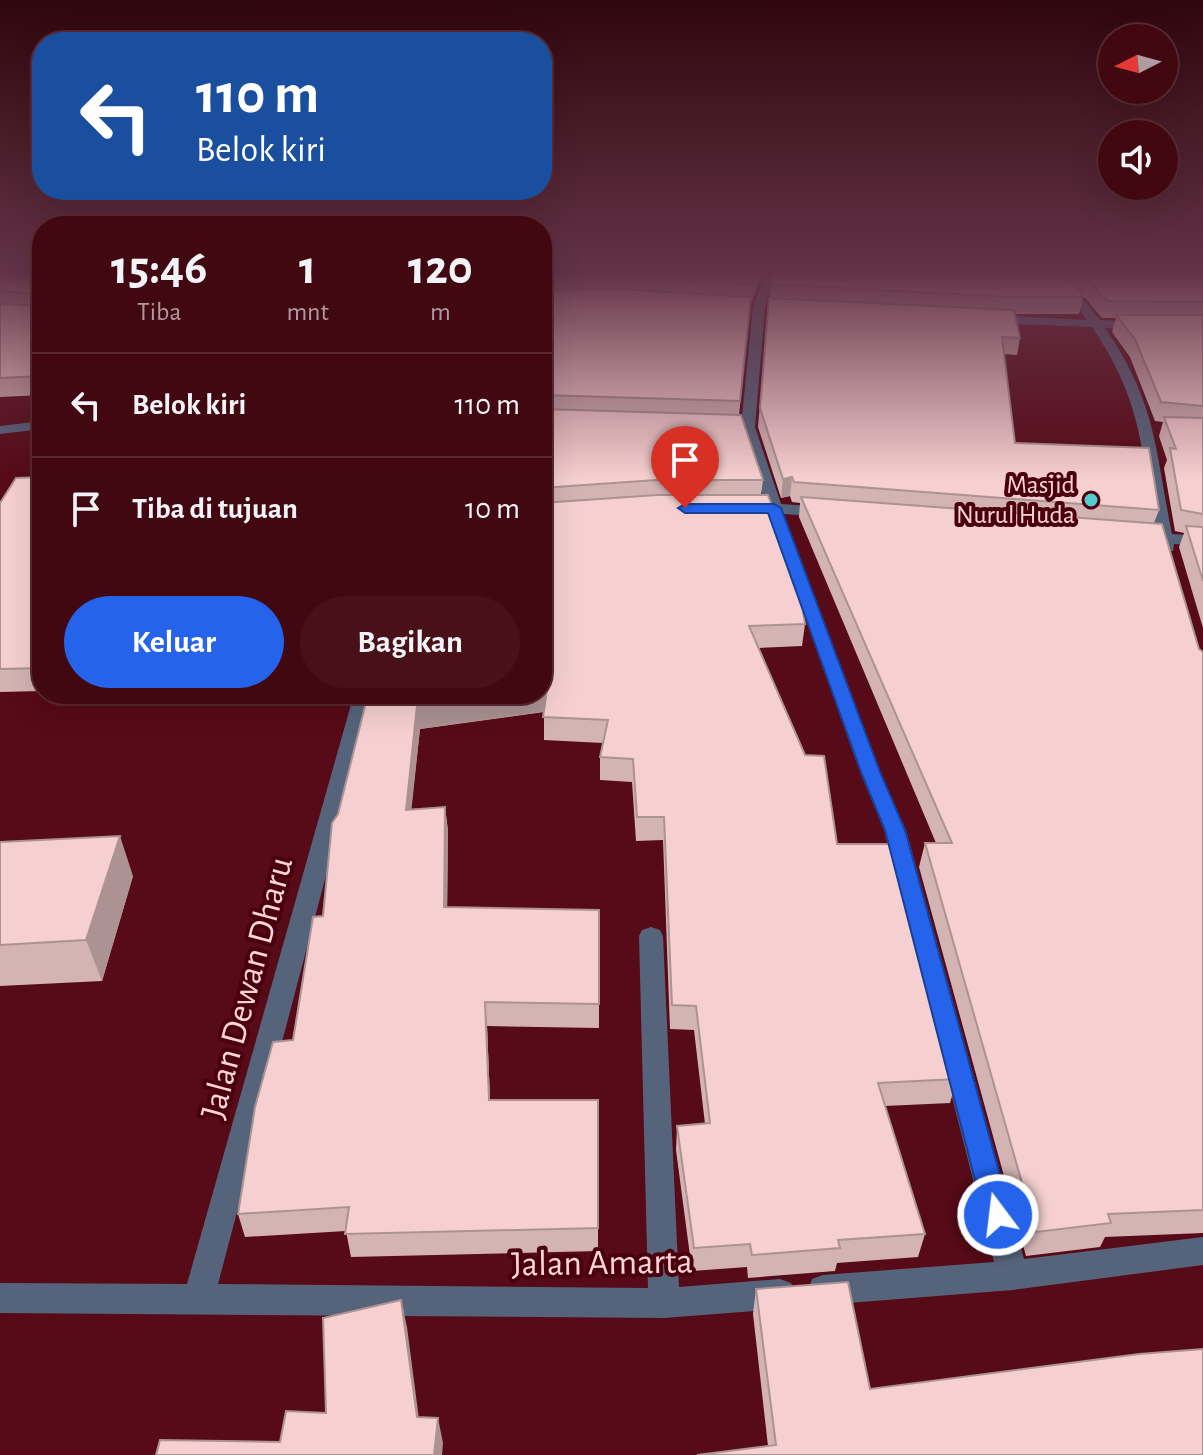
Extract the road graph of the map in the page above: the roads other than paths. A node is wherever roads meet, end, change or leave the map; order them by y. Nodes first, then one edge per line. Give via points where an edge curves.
1 (756, 344) edge
2 (1111, 344) edge
3 (32, 426) edge
4 (732, 427) edge
5 (748, 427) junction
6 (0, 430) edge
7 (744, 508) edge
8 (774, 508) junction
9 (849, 514) edge
10 (1124, 536) edge
11 (1165, 538) junction
12 (1203, 541) edge
13 (1173, 568) edge
14 (361, 704) edge
15 (651, 936) dead end
16 (1203, 1251) edge
17 (1013, 1275) junction
18 (0, 1298) edge
19 (198, 1300) junction
20 (664, 1303) junction

1 - 5 street
2 - 11 street via 1154,429
3 - 6 street
4 - 5 street
5 - 8 street
7 - 8 street
8 - 9 street
8 - 17 street via 895,830
10 - 11 street
11 - 12 street
11 - 13 street
14 - 19 street, Jalan Dewan Dharu
15 - 20 street
16 - 17 street, Jalan Amarta
17 - 20 street, Jalan Amarta
18 - 19 street, Jalan Amarta
19 - 20 street, Jalan Amarta

